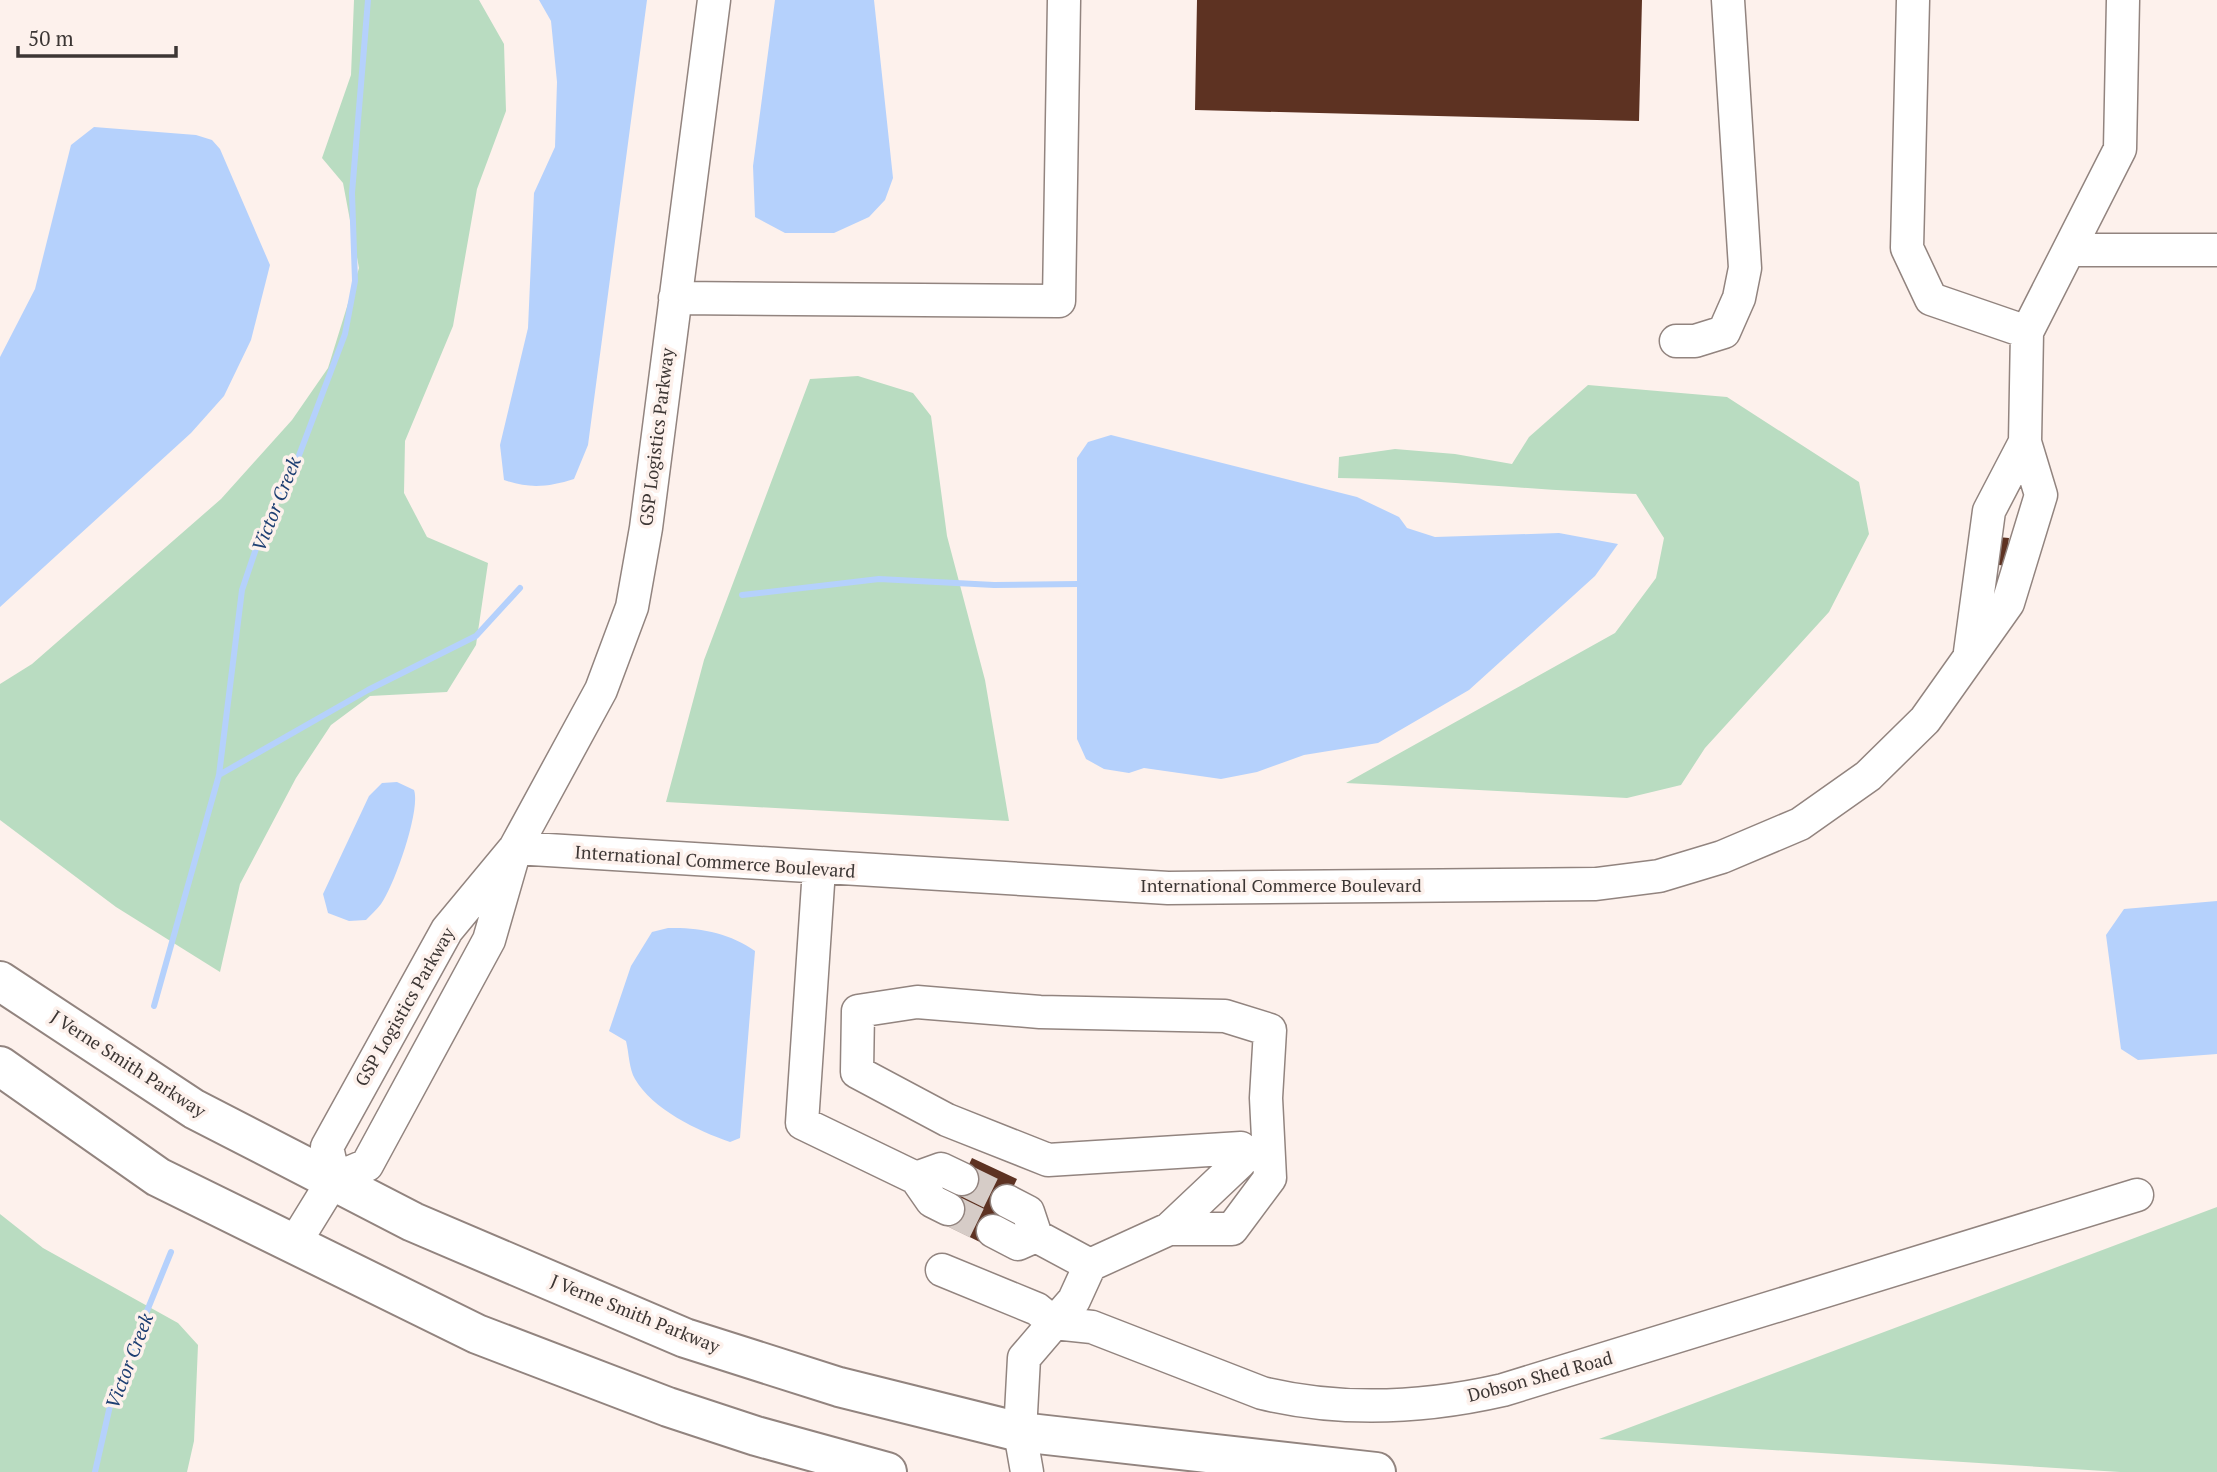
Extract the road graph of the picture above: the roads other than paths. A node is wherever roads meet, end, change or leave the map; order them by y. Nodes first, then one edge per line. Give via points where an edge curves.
1 (714, 0) edge
2 (1064, 0) edge
3 (1728, 0) edge
4 (1913, 0) edge
5 (2123, 0) edge
6 (2069, 250) junction
7 (2217, 250) edge
8 (675, 299) junction
9 (2027, 332) junction
10 (1676, 341) dead end
11 (2025, 442) junction
12 (1969, 660) junction
13 (515, 848) junction
14 (819, 869) junction
15 (0, 981) edge
16 (0, 1066) edge
17 (916, 1178) junction
18 (334, 1179) junction
19 (962, 1179) tunnel mouth
20 (2137, 1195) dead end
21 (1007, 1201) tunnel mouth
22 (948, 1209) tunnel mouth
23 (1169, 1229) junction
24 (993, 1231) tunnel mouth
25 (1036, 1236) junction
26 (293, 1244) junction
27 (1090, 1265) junction
28 (942, 1270) dead end
29 (1054, 1322) junction
30 (1020, 1432) junction
31 (887, 1472) edge
32 (1027, 1472) edge
33 (1376, 1472) edge

1 - 8 street, GSP Logistics Parkway
2 - 8 street via 1059,301
3 - 10 street via 1745,268 1740,298 1724,332 1695,341
4 - 9 street via 1907,248 1931,299
5 - 6 street via 2120,149
6 - 7 street
6 - 9 street
8 - 13 street, GSP Logistics Parkway via 632,607 601,690
9 - 11 street, International Commerce Boulevard
11 - 12 street, International Commerce Boulevard via 1989,511
11 - 12 street, International Commerce Boulevard via 2041,495 2008,603
12 - 14 street, International Commerce Boulevard via 1925,720 1868,776 1800,824 1723,858 1659,876 1596,884 1168,888
13 - 14 street, International Commerce Boulevard
13 - 18 street, GSP Logistics Parkway via 447,930 327,1147
13 - 18 street, GSP Logistics Parkway via 489,940 367,1166
14 - 17 street via 802,1123
15 - 18 main road, J Verne Smith Parkway via 194,1109
16 - 26 main road via 158,1177
17 - 19 street via 941,1169
17 - 22 street via 932,1201
18 - 26 street
18 - 30 main road, J Verne Smith Parkway via 413,1222 685,1338 839,1387
20 - 29 street, Dobson Shed Road via 1516,1387 1442,1402 1358,1405 1288,1399 1092,1327
21 - 25 street via 1028,1212
23 - 23 street via 1240,1162 1241,1148 1048,1160 947,1120 857,1072 858,1012 917,1002 1040,1012 1225,1016 1270,1030 1266,1098 1270,1178 1232,1229
23 - 27 street
24 - 25 street via 1018,1244
25 - 27 street
26 - 31 main road via 477,1334 756,1436
27 - 29 street via 1074,1300
28 - 29 street via 1037,1309
29 - 30 street via 1024,1358
30 - 32 street
30 - 33 main road, J Verne Smith Parkway

